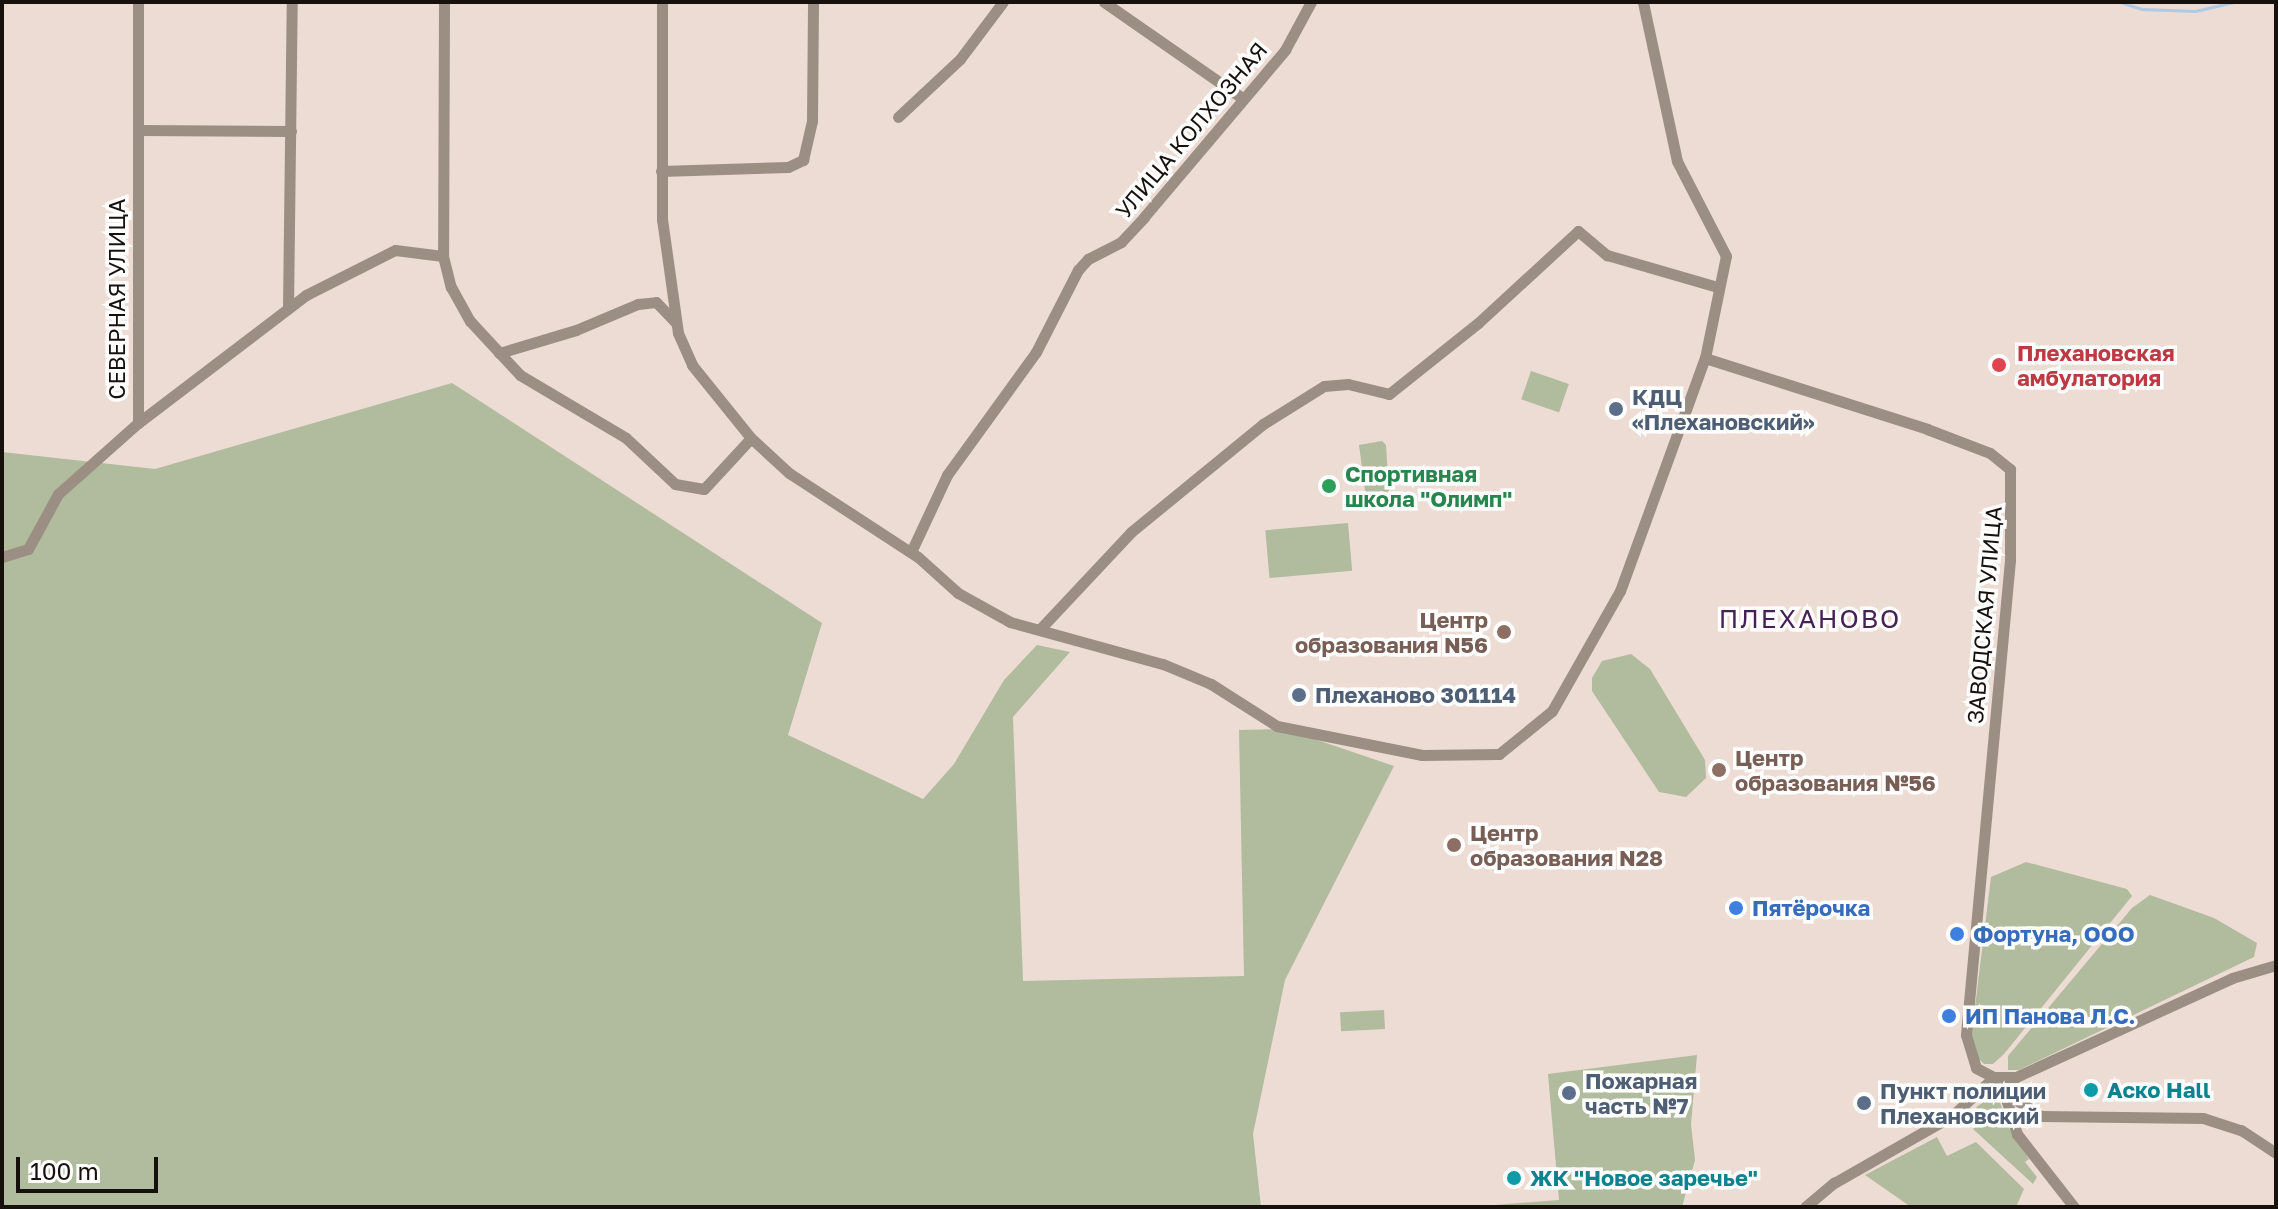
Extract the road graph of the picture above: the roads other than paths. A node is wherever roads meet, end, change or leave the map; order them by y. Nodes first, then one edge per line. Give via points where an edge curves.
1 (138, 2) edge
2 (292, 2) edge
3 (444, 2) edge
4 (662, 2) edge
5 (813, 2) edge
6 (1003, 2) edge
7 (1104, 2) edge
8 (1311, 2) edge
9 (1643, 2) edge
10 (1242, 98) junction
11 (898, 117) dead end
12 (139, 130) junction
13 (291, 131) junction
14 (661, 171) junction
15 (443, 256) junction
16 (1717, 287) junction
17 (288, 308) junction
18 (677, 328) junction
19 (499, 353) junction
20 (1705, 358) junction
21 (138, 423) junction
22 (751, 438) junction
23 (911, 552) junction
24 (2, 557) edge
25 (1041, 628) junction
26 (2276, 965) edge
27 (1994, 1077) junction
28 (2004, 1092) junction
29 (2275, 1151) edge
30 (1805, 1207) edge
31 (2074, 1207) edge

1 - 12 street, СЕВЕРНАЯ УЛИЦА
2 - 13 street
3 - 15 street
4 - 14 street
5 - 14 street via 812,121 803,160 788,167
6 - 11 street via 960,59
7 - 10 street
8 - 10 street, УЛИЦА КОЛХОЗНАЯ via 1285,50
9 - 16 street via 1677,161 1726,256
10 - 23 street, УЛИЦА КОЛХОЗНАЯ via 1121,242 1078,270 1027,365 947,475
12 - 13 street
12 - 21 street, СЕВЕРНАЯ УЛИЦА
13 - 17 street
14 - 18 street
15 - 17 street, СЕВЕРНАЯ УЛИЦА via 395,250
15 - 19 street via 459,305
16 - 20 street
16 - 25 street via 1607,255 1578,231 1478,323 1389,394 1330,384 1263,424 1131,532
17 - 21 street, СЕВЕРНАЯ УЛИЦА
18 - 19 street via 656,302 638,304
18 - 22 street via 692,365
19 - 22 street via 520,375 626,438 675,484 704,489
20 - 25 street via 1612,608 1552,711 1504,752 1422,755 1285,729 1211,684 1163,664
20 - 27 street, ЗАВОДСКАЯ УЛИЦА via 1927,429 1990,453 2009,466 2014,481 2010,560 1966,1040 1974,1065
21 - 24 street via 58,494 28,549
22 - 23 street via 789,473
23 - 25 street via 972,602 1010,622
26 - 27 street via 2206,989 2044,1066 2016,1077
27 - 28 street
27 - 30 street via 1953,1115 1834,1183
28 - 29 street via 2045,1117 2203,1118 2241,1130
28 - 31 street via 2020,1140

